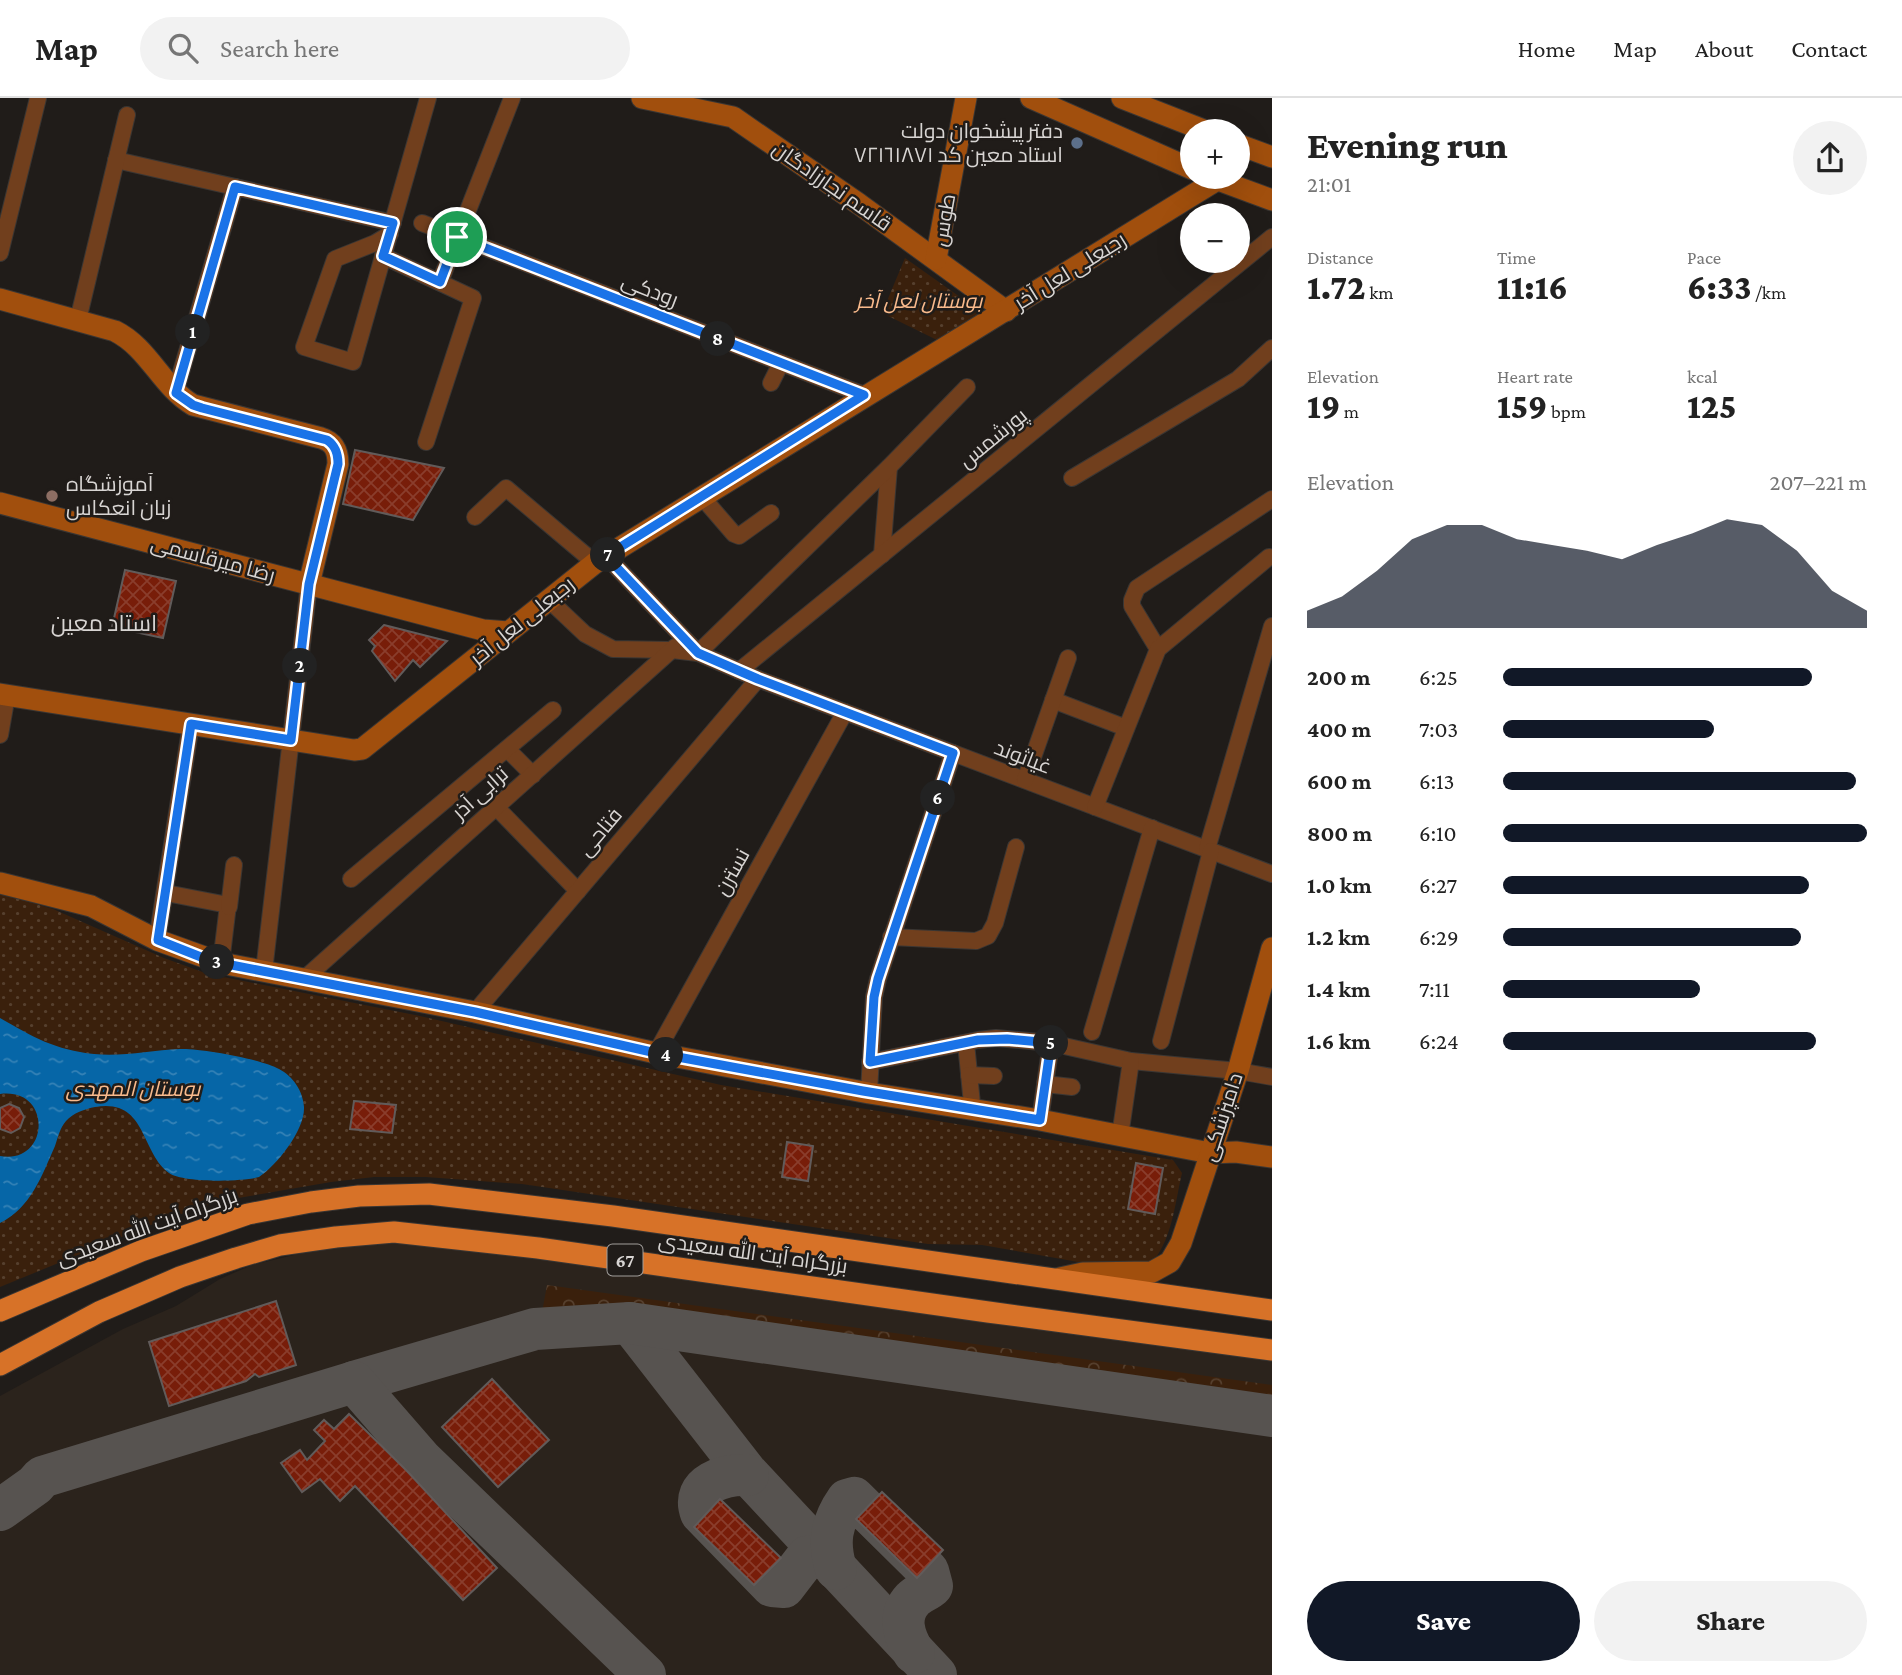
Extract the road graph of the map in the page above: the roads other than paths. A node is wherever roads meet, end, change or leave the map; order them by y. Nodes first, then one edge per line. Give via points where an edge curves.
1 (38, 98) edge
2 (428, 98) edge
3 (512, 98) edge
4 (966, 98) edge
5 (1031, 98) edge
6 (648, 99) edge
7 (1129, 99) edge
8 (127, 115) dead end
9 (1180, 120) edge
10 (1250, 149) edge
11 (1272, 157) edge
12 (116, 160) junction
13 (1180, 164) edge
14 (235, 187) junction
15 (1196, 189) edge
16 (1242, 189) edge
17 (1272, 200) edge
18 (422, 223) dead end
19 (391, 228) junction
20 (457, 237) junction
21 (1272, 237) edge
22 (0, 253) edge
23 (383, 256) junction
24 (936, 259) junction
25 (440, 282) junction
26 (0, 299) edge
27 (1006, 311) junction
28 (78, 320) junction
29 (1272, 348) edge
30 (781, 363) junction
31 (771, 383) dead end
32 (967, 387) dead end
33 (176, 393) junction
34 (864, 395) junction
35 (426, 442) dead end
36 (889, 467) junction
37 (1072, 478) dead end
38 (702, 497) junction
39 (1272, 499) edge
40 (0, 503) edge
41 (771, 513) dead end
42 (475, 517) dead end
43 (882, 555) junction
44 (1269, 557) dead end
45 (600, 559) junction
46 (309, 584) junction
47 (549, 600) junction
48 (1272, 626) edge
49 (508, 632) junction
50 (685, 638) junction
51 (1158, 649) junction
52 (672, 650) junction
53 (698, 653) junction
54 (1068, 658) dead end
55 (739, 671) junction
56 (758, 679) junction
57 (3, 695) edge
58 (1053, 700) junction
59 (553, 710) dead end
60 (845, 712) junction
61 (191, 724) junction
62 (1126, 728) junction
63 (0, 735) edge
64 (291, 740) junction
65 (507, 749) junction
66 (953, 753) junction
67 (533, 775) junction
68 (1024, 780) junction
69 (496, 807) junction
70 (1096, 807) junction
71 (1152, 828) junction
72 (1016, 846) dead end
73 (1209, 850) junction
74 (234, 865) dead end
75 (1272, 874) edge
76 (351, 880) dead end
77 (0, 883) edge
78 (578, 891) junction
79 (166, 893) junction
80 (229, 907) junction
81 (891, 937) junction
82 (158, 940) junction
83 (1272, 948) edge
84 (221, 963) junction
85 (264, 971) junction
86 (304, 979) junction
87 (475, 1012) junction
88 (1092, 1032) dead end
89 (1161, 1041) dead end
90 (965, 1043) junction
91 (1051, 1043) junction
92 (656, 1053) junction
93 (1131, 1061) junction
94 (870, 1062) junction
95 (1238, 1071) junction
96 (969, 1075) junction
97 (993, 1076) dead end
98 (1272, 1077) edge
99 (1045, 1084) junction
100 (1072, 1087) dead end
101 (869, 1093) junction
102 (972, 1104) dead end
103 (1040, 1120) junction
104 (1120, 1136) junction
105 (1210, 1153) junction
106 (1272, 1157) edge
107 (1272, 1171) edge
108 (1054, 1279) junction
109 (1272, 1310) edge
110 (0, 1311) edge
111 (1272, 1350) edge
112 (0, 1365) edge

1 - 22 street
2 - 19 street
3 - 20 street
4 - 24 street, طوس
5 - 13 street
6 - 24 street, قاسم نجارزادگان via 733,117
7 - 9 street
8 - 12 street
10 - 11 street
12 - 14 street
12 - 28 street
14 - 19 street
14 - 33 street
15 - 27 street, رجبعلی لعل آخر
16 - 17 street
18 - 20 street, رودکی
19 - 23 street
19 - 23 street via 375,243 335,259 304,347 353,362
20 - 25 street
20 - 30 street, رودکی
21 - 43 street, پورشمس
23 - 25 street
24 - 27 street, قاسم نجارزادگان
25 - 35 street via 473,298
26 - 28 street
27 - 34 street, رجبعلی لعل آخر
28 - 33 street via 128,337
29 - 37 street via 1238,379
30 - 31 street
30 - 34 street, رودکی
32 - 36 street
33 - 46 street via 193,405 321,438 334,446 338,464
34 - 38 street, رجبعلی لعل آخر
36 - 43 street
36 - 53 street
38 - 41 street via 740,536
38 - 45 street, رجبعلی لعل آخر
39 - 51 street via 1137,588 1132,606
40 - 46 street, رضا میرقاسمی
42 - 45 street via 506,488
43 - 55 street, پورشمس
44 - 51 street
45 - 47 street, رجبعلی لعل آخر
45 - 50 street
46 - 49 street, رضا میرقاسمی via 483,630
46 - 64 street
47 - 49 street, رجبعلی لعل آخر
47 - 52 street via 585,634 613,649
48 - 73 street
49 - 64 street, رجبعلی لعل آخر via 362,749
50 - 52 street, ترابی آذر
50 - 53 street
51 - 62 street
52 - 53 street
52 - 67 street, ترابی آذر
53 - 55 street, غیاثوند
54 - 58 street
55 - 56 street, غیاثوند
56 - 60 street, غیاثوند
56 - 78 street, فتاحی
57 - 61 street, رجبعلی لعل آخر
57 - 63 street
58 - 62 street
58 - 68 street
59 - 65 street
60 - 66 street, غیاثوند
60 - 92 street, نسترن
61 - 64 street, رجبعلی لعل آخر
61 - 79 street
62 - 70 street
64 - 85 street
65 - 67 street
65 - 76 street
66 - 68 street, غیاثوند
66 - 81 street
67 - 69 street, ترابی آذر
68 - 70 street, غیاثوند
69 - 78 street
69 - 86 street, ترابی آذر
70 - 71 street, غیاثوند
71 - 73 street, غیاثوند
71 - 88 street
72 - 81 street via 988,936 976,941
73 - 75 street, غیاثوند
73 - 89 street
74 - 80 street
77 - 82 street via 91,906
78 - 87 street, فتاحی
79 - 80 street
79 - 82 street
80 - 84 street
81 - 94 street via 874,997
82 - 84 street
83 - 95 street, دامپزشکی
84 - 85 street
85 - 86 street
86 - 87 street
87 - 92 street
90 - 91 street via 996,1038
90 - 94 street
90 - 96 street
91 - 93 street
91 - 99 street
92 - 101 street
93 - 95 street
93 - 104 street
94 - 101 street
95 - 98 street
95 - 105 street, دامپزشکی
96 - 97 street
96 - 102 street
99 - 100 street
99 - 103 street
101 - 103 street
103 - 104 street
104 - 105 street
105 - 106 street
105 - 107 street via 1234,1165
105 - 108 street, دامپزشکی via 1171,1262 1152,1272 1083,1273
108 - 109 highway, بزرگراه آیت الله سعیدی / 67
108 - 110 highway, بزرگراه آیت الله سعیدی / 67 via 461,1196 390,1194 248,1214 141,1251
111 - 112 highway, بزرگراه آیت الله سعیدی / 67 via 394,1232 280,1245 180,1277 99,1312

